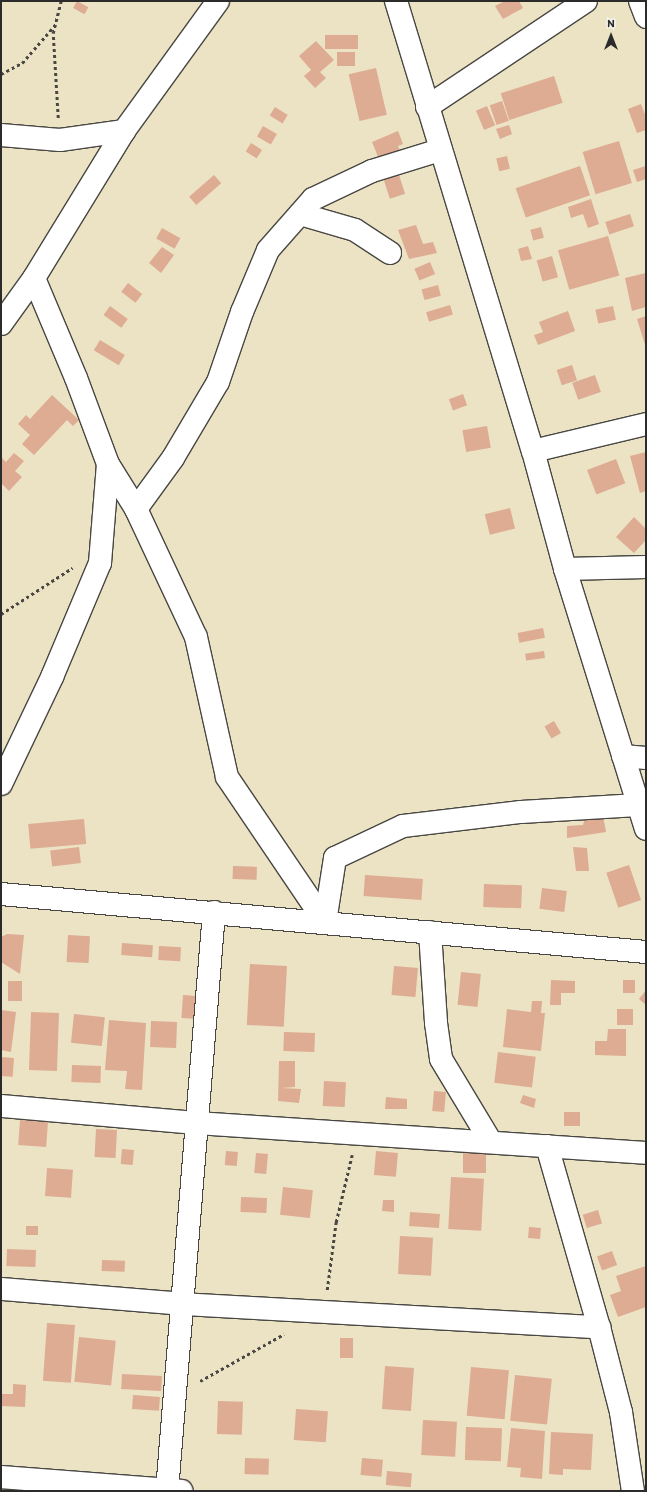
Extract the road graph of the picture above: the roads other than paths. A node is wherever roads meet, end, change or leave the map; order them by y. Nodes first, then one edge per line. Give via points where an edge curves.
1 (218, 1) edge
2 (396, 1) edge
3 (586, 1) edge
4 (640, 1) edge
5 (646, 16) edge
6 (427, 107) junction
7 (124, 131) junction
8 (5, 139) edge
9 (440, 150) junction
10 (300, 214) junction
11 (390, 253) dead end
12 (34, 278) junction
13 (1, 324) edge
14 (646, 424) edge
15 (533, 451) junction
16 (108, 464) junction
17 (136, 509) junction
18 (646, 567) edge
19 (565, 569) junction
20 (623, 756) junction
21 (646, 758) edge
22 (1, 784) edge
23 (638, 805) junction
24 (646, 829) edge
25 (1, 894) edge
26 (214, 912) junction
27 (325, 922) junction
28 (430, 932) junction
29 (646, 952) edge
30 (1, 1106) edge
31 (196, 1123) junction
32 (491, 1142) junction
33 (547, 1146) junction
34 (646, 1153) edge
35 (1, 1289) edge
36 (182, 1304) junction
37 (599, 1327) junction
38 (1, 1477) edge
39 (172, 1491) edge
40 (633, 1491) edge

1 - 7 street
2 - 6 street
3 - 6 street
4 - 5 street
6 - 9 street
7 - 8 street via 60,140
7 - 12 street
9 - 10 street via 372,171 313,198
9 - 15 street
10 - 11 street via 354,230
10 - 17 street via 268,250 242,312 218,382 173,458
12 - 13 street
12 - 16 street via 76,378
14 - 15 street
15 - 19 street
16 - 17 street
16 - 22 street via 100,563 52,677
17 - 27 street via 196,637 227,777
18 - 19 street
19 - 20 street
20 - 21 street
20 - 23 street
23 - 24 street
23 - 27 street via 521,812 403,826 335,858
25 - 26 street
26 - 27 street
26 - 31 street
27 - 28 street
28 - 29 street
28 - 32 street via 441,1059
30 - 31 street
31 - 32 street
31 - 36 street
32 - 33 street
33 - 34 street
33 - 37 street
35 - 36 street
36 - 37 street
36 - 39 street
37 - 40 street via 621,1412
38 - 39 street

